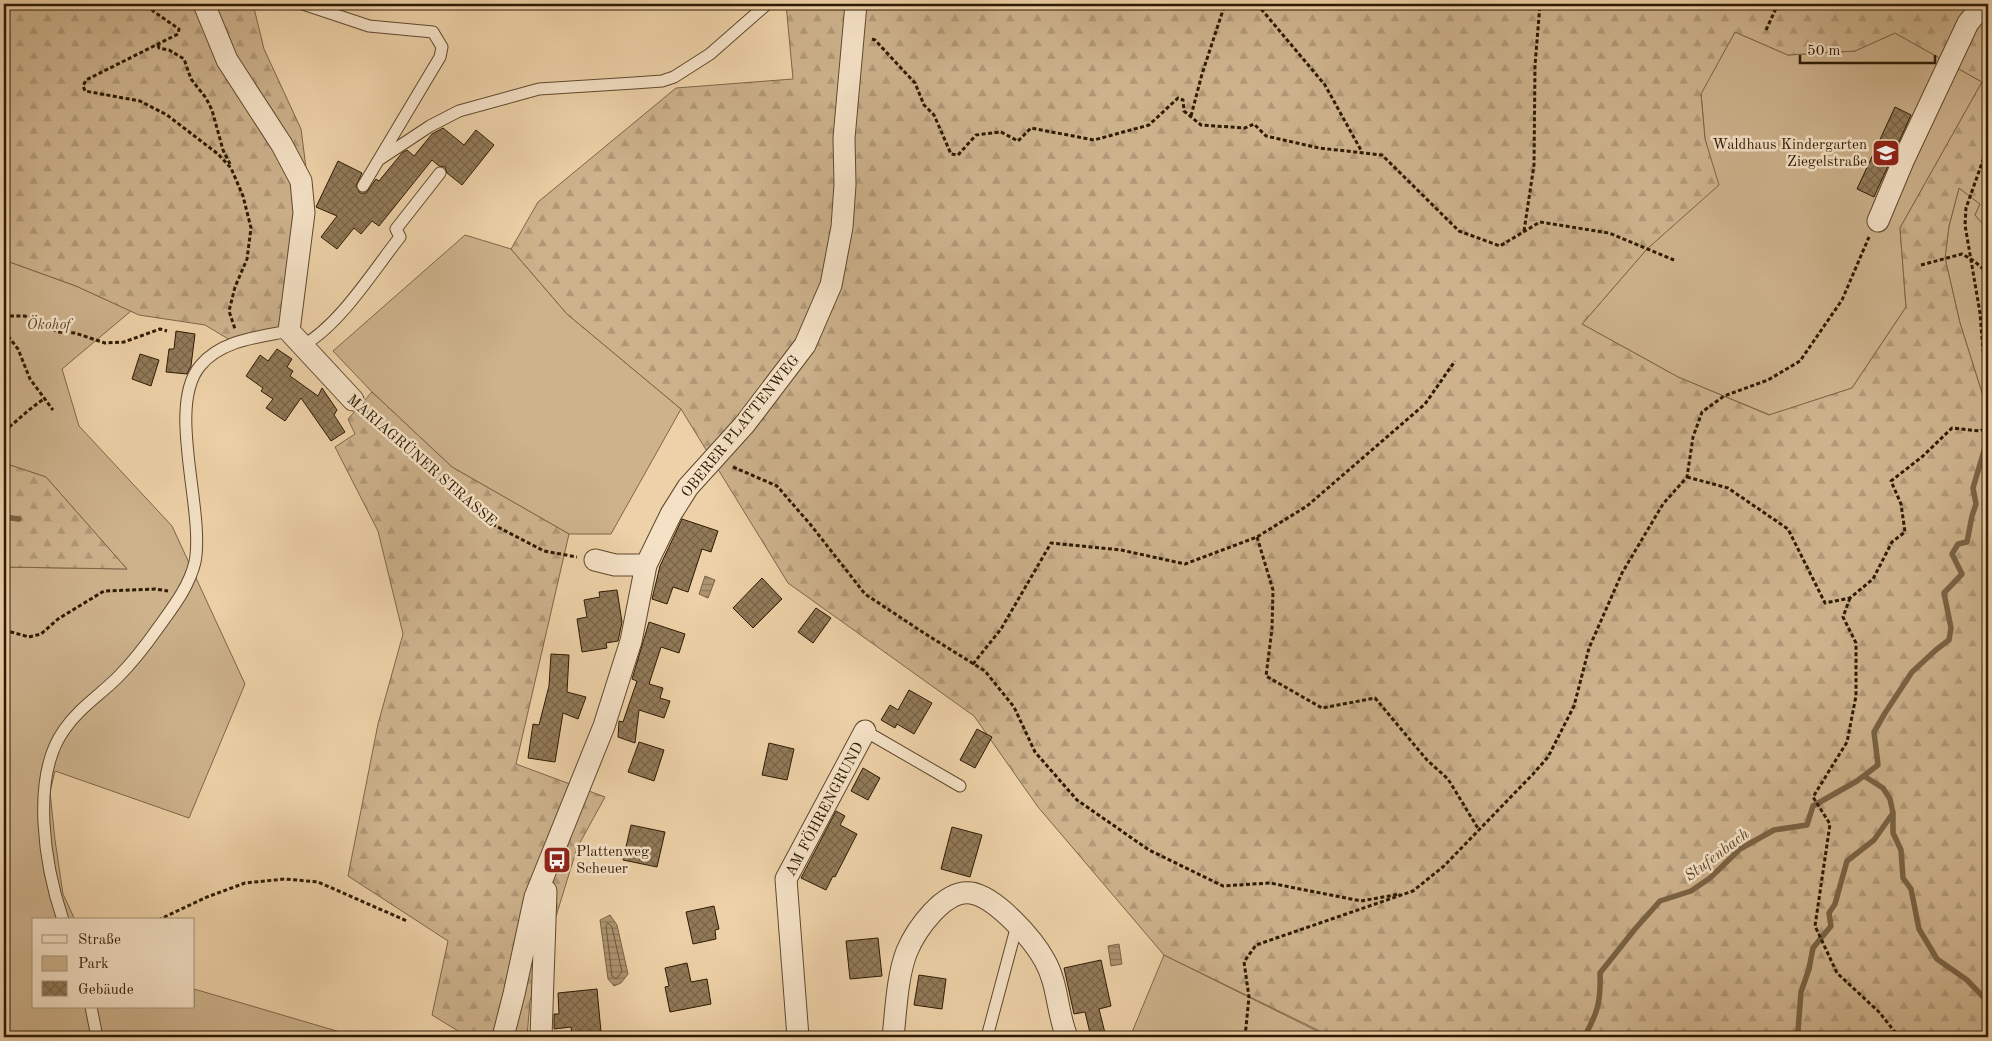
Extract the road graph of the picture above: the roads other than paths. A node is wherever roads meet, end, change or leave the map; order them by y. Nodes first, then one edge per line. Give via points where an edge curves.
1 (204, 4) edge
2 (302, 4) edge
3 (767, 4) edge
4 (856, 4) edge
5 (1984, 4) edge
6 (380, 159) junction
7 (440, 173) dead end
8 (363, 186) dead end
9 (1878, 221) road end
10 (296, 338) junction
11 (352, 400) road end
12 (595, 560) road end
13 (646, 565) junction
14 (865, 732) joint
15 (960, 786) dead end
16 (546, 871) junction
17 (62, 918) edge
18 (1017, 925) junction
19 (91, 1008) edge
20 (97, 1037) edge
21 (503, 1037) edge
22 (541, 1037) edge
23 (798, 1037) edge
24 (893, 1037) edge
25 (988, 1037) edge
26 (1067, 1037) edge

1 - 10 street via 227,60 282,145 301,182 304,213
2 - 6 lane via 369,26 433,32 439,39 442,47 440,57
3 - 6 lane via 710,54 662,81 539,89 460,111 430,126
4 - 13 street, OBERER PLATTENWEG via 844,138 842,227 831,285 806,345 746,424 688,487
5 - 9 street via 1968,23
6 - 8 lane
7 - 10 lane via 396,228 400,237 340,313 317,337
10 - 11 street, MARIAGRÜNER STRASSE
10 - 17 lane via 240,341 216,352 199,366 188,390 185,424 196,537 194,562 183,594 144,648 63,730 50,759 43,791 46,842 55,896
12 - 13 street via 615,566
13 - 16 street, OBERER PLATTENWEG via 631,641 604,726
14 - 15 lane
14 - 23 street, AM FÖHRENGRUND via 786,879
16 - 21 street, OBERER PLATTENWEG via 535,897
16 - 22 street
18 - 24 street via 998,906 971,893 959,894 937,907 923,922 906,953
18 - 25 lane
18 - 26 street via 1046,962
19 - 20 lane

